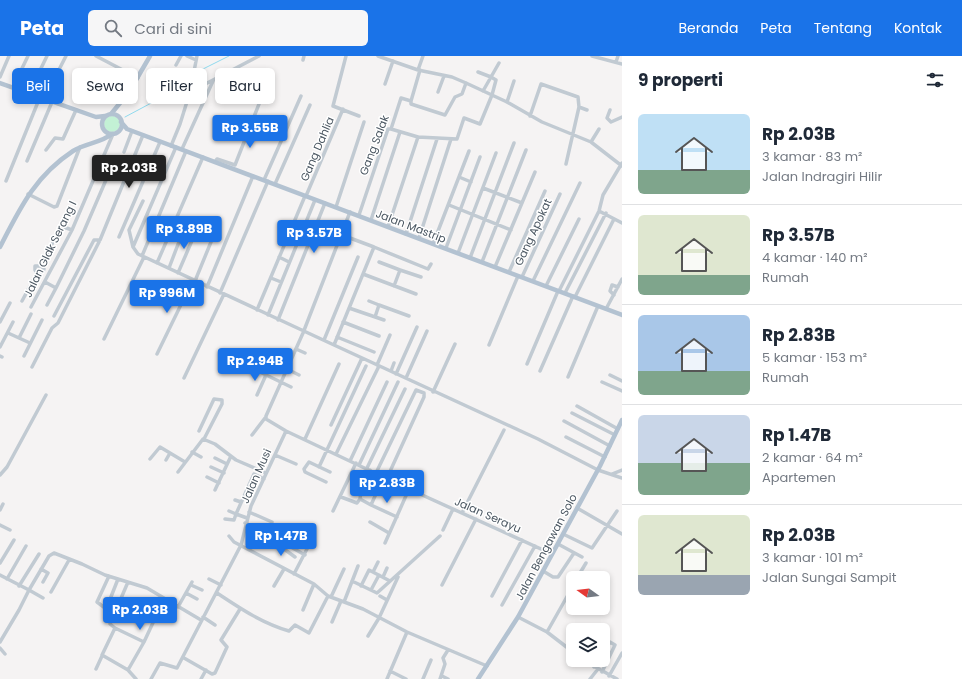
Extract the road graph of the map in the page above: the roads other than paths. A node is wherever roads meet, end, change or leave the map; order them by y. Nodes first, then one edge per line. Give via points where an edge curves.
1 (9, 56) edge
2 (28, 56) edge
3 (46, 56) edge
4 (66, 56) edge
5 (96, 56) edge
6 (150, 56) edge
7 (180, 56) edge
8 (187, 56) edge
9 (259, 56) edge
10 (346, 56) edge
11 (379, 56) edge
12 (423, 56) edge
13 (592, 56) edge
14 (618, 56) edge
15 (197, 58) edge
16 (393, 61) junction
17 (616, 62) junction
18 (499, 63) dead end
19 (622, 64) edge
20 (176, 65) dead end
21 (22, 68) edge
22 (40, 68) edge
23 (59, 68) edge
24 (119, 68) edge
25 (195, 68) edge
26 (419, 70) junction
27 (478, 72) dead end
28 (444, 76) junction
29 (0, 77) edge
30 (491, 77) junction
31 (138, 78) edge
32 (213, 81) junction
33 (514, 82) dead end
34 (0, 83) edge
35 (466, 83) junction
36 (207, 84) edge
37 (385, 84) dead end
38 (12, 88) edge
39 (483, 91) junction
40 (438, 92) dead end
41 (492, 95) junction
42 (301, 96) dead end
43 (411, 101) junction
44 (507, 102) junction
45 (39, 104) edge
46 (51, 104) edge
47 (58, 104) edge
48 (121, 104) edge
49 (186, 104) edge
50 (259, 104) dead end
51 (310, 105) dead end
52 (579, 107) junction
53 (118, 108) junction
54 (343, 109) junction
55 (76, 110) junction
56 (587, 110) dead end
57 (610, 110) dead end
58 (111, 114) junction
59 (105, 116) junction
60 (117, 116) junction
61 (359, 116) dead end
62 (530, 116) junction
63 (96, 117) junction
64 (622, 117) edge
65 (102, 122) junction
66 (121, 122) junction
67 (364, 122) dead end
68 (127, 129) junction
69 (390, 129) junction
70 (599, 129) dead end
71 (119, 131) junction
72 (132, 131) junction
73 (400, 132) junction
74 (111, 133) junction
75 (572, 134) junction
76 (143, 135) junction
77 (418, 137) junction
78 (438, 139) junction
79 (451, 139) junction
80 (160, 142) junction
81 (591, 142) junction
82 (514, 143) dead end
83 (174, 146) junction
84 (80, 147) junction
85 (46, 150) dead end
86 (184, 150) junction
87 (526, 150) dead end
88 (469, 151) dead end
89 (124, 152) dead end
90 (496, 153) dead end
91 (203, 157) junction
92 (480, 157) dead end
93 (27, 161) dead end
94 (566, 164) dead end
95 (622, 165) edge
96 (98, 167) junction
97 (233, 167) junction
98 (535, 172) dead end
99 (127, 173) junction
100 (253, 176) junction
101 (459, 177) junction
102 (142, 179) junction
103 (6, 180) dead end
104 (266, 181) junction
105 (471, 182) junction
106 (580, 183) dead end
107 (275, 184) junction
108 (483, 188) junction
109 (545, 191) dead end
110 (495, 192) junction
111 (28, 194) junction
112 (560, 194) dead end
113 (306, 196) junction
114 (507, 197) junction
115 (315, 200) junction
116 (143, 201) dead end
117 (522, 202) junction
118 (326, 203) junction
119 (449, 205) junction
120 (336, 207) junction
121 (461, 210) junction
122 (600, 211) junction
123 (350, 212) junction
124 (606, 213) junction
125 (359, 215) junction
126 (473, 215) junction
127 (579, 219) dead end
128 (614, 219) junction
129 (371, 220) junction
130 (485, 220) junction
131 (622, 223) edge
132 (497, 225) junction
133 (185, 226) dead end
134 (388, 227) junction
135 (197, 229) dead end
136 (72, 230) junction
137 (511, 230) junction
138 (406, 234) junction
139 (342, 235) junction
140 (119, 237) dead end
141 (100, 238) junction
142 (419, 238) junction
143 (211, 242) dead end
144 (434, 244) junction
145 (0, 247) edge
146 (133, 247) junction
147 (374, 247) junction
148 (446, 248) junction
149 (458, 253) junction
150 (279, 257) junction
151 (143, 258) junction
152 (358, 258) dead end
153 (470, 258) junction
154 (289, 262) junction
155 (379, 262) dead end
156 (482, 262) junction
157 (157, 263) junction
158 (431, 264) dead end
159 (495, 267) junction
160 (168, 268) junction
161 (400, 270) junction
162 (509, 272) junction
163 (178, 273) junction
164 (363, 274) junction
165 (520, 276) junction
166 (421, 277) dead end
167 (271, 278) junction
168 (622, 279) edge
169 (193, 281) junction
170 (533, 281) junction
171 (45, 282) junction
172 (281, 282) junction
173 (394, 286) junction
174 (546, 286) junction
175 (69, 287) junction
176 (207, 287) junction
177 (56, 288) junction
178 (75, 290) junction
179 (561, 292) junction
180 (416, 294) dead end
181 (222, 295) junction
182 (574, 297) junction
183 (22, 301) dead end
184 (369, 301) dead end
185 (10, 303) dead end
186 (47, 305) dead end
187 (379, 305) junction
188 (598, 306) junction
189 (31, 307) dead end
190 (349, 308) junction
191 (606, 309) junction
192 (257, 310) junction
193 (621, 312) edge
194 (31, 314) dead end
195 (268, 315) junction
196 (54, 316) dead end
197 (409, 316) dead end
198 (375, 317) junction
199 (42, 320) dead end
200 (278, 320) junction
201 (384, 320) dead end
202 (0, 322) edge
203 (13, 322) dead end
204 (343, 322) junction
205 (417, 327) dead end
206 (427, 331) dead end
207 (8, 333) junction
208 (303, 333) junction
209 (390, 335) dead end
210 (379, 336) dead end
211 (337, 337) junction
212 (19, 338) junction
213 (104, 339) dead end
214 (324, 340) junction
215 (30, 343) junction
216 (455, 344) dead end
217 (334, 345) junction
218 (490, 345) dead end
219 (0, 347) edge
220 (296, 349) junction
221 (374, 352) dead end
222 (304, 353) dead end
223 (157, 354) dead end
224 (24, 356) dead end
225 (361, 359) junction
226 (394, 363) dead end
227 (339, 364) dead end
228 (526, 364) dead end
229 (366, 366) dead end
230 (32, 367) dead end
231 (378, 367) junction
232 (287, 370) junction
233 (390, 371) junction
234 (540, 371) dead end
235 (262, 373) dead end
236 (396, 374) junction
237 (266, 375) junction
238 (299, 375) dead end
239 (610, 375) dead end
240 (568, 377) dead end
241 (184, 378) dead end
242 (406, 378) junction
243 (622, 381) edge
244 (281, 382) junction
245 (387, 382) dead end
246 (398, 382) dead end
247 (602, 382) dead end
248 (291, 387) dead end
249 (405, 389) dead end
250 (622, 391) edge
251 (433, 392) junction
252 (46, 395) dead end
253 (257, 395) dead end
254 (577, 406) dead end
255 (572, 412) dead end
256 (265, 418) junction
257 (622, 420) edge
258 (564, 421) dead end
259 (331, 425) dead end
260 (618, 429) junction
261 (504, 430) dead end
262 (199, 431) dead end
263 (286, 431) junction
264 (252, 435) dead end
265 (615, 435) junction
266 (566, 437) dead end
267 (305, 439) junction
268 (204, 440) junction
269 (610, 446) junction
270 (328, 450) junction
271 (192, 452) junction
272 (170, 453) junction
273 (336, 454) junction
274 (275, 455) junction
275 (201, 456) dead end
276 (231, 456) junction
277 (605, 457) junction
278 (215, 458) dead end
279 (150, 459) dead end
280 (166, 460) dead end
281 (350, 460) junction
282 (185, 462) junction
283 (228, 464) junction
284 (296, 464) dead end
285 (358, 464) junction
286 (210, 467) dead end
287 (319, 467) junction
288 (369, 469) junction
289 (598, 470) junction
290 (622, 470) edge
291 (178, 472) dead end
292 (249, 472) dead end
293 (330, 472) dead end
294 (224, 473) junction
295 (266, 473) junction
296 (376, 473) junction
297 (254, 474) junction
298 (612, 474) junction
299 (0, 475) edge
300 (207, 477) dead end
301 (385, 477) junction
302 (264, 478) junction
303 (622, 478) edge
304 (326, 482) dead end
305 (219, 483) junction
306 (409, 489) junction
307 (215, 490) dead end
308 (341, 496) junction
309 (360, 499) junction
310 (235, 500) dead end
311 (241, 502) junction
312 (3, 504) dead end
313 (371, 505) junction
314 (577, 508) junction
315 (453, 509) junction
316 (0, 510) edge
317 (228, 511) dead end
318 (333, 511) dead end
319 (249, 512) junction
320 (618, 512) dead end
321 (462, 513) junction
322 (236, 514) junction
323 (396, 517) junction
324 (247, 518) junction
325 (225, 519) dead end
326 (476, 519) junction
327 (272, 522) dead end
328 (370, 522) dead end
329 (246, 523) junction
330 (0, 525) edge
331 (608, 526) junction
332 (280, 529) dead end
333 (10, 530) dead end
334 (443, 530) dead end
335 (289, 533) junction
336 (390, 533) junction
337 (261, 534) dead end
338 (563, 534) junction
339 (622, 534) edge
340 (229, 536) dead end
341 (440, 536) dead end
342 (14, 540) dead end
343 (522, 540) junction
344 (273, 541) dead end
345 (385, 543) dead end
346 (283, 544) junction
347 (558, 544) junction
348 (26, 546) dead end
349 (241, 546) junction
350 (535, 546) junction
351 (574, 553) junction
352 (39, 554) dead end
353 (552, 554) junction
354 (305, 555) junction
355 (294, 557) dead end
356 (582, 557) dead end
357 (69, 560) junction
358 (378, 562) dead end
359 (0, 563) edge
360 (586, 563) dead end
361 (358, 566) dead end
362 (388, 568) dead end
363 (42, 569) junction
364 (284, 569) junction
365 (344, 569) dead end
366 (544, 571) junction
367 (581, 571) edge
368 (373, 572) junction
369 (294, 574) junction
370 (0, 576) edge
371 (109, 576) junction
372 (381, 576) junction
373 (398, 577) dead end
374 (7, 579) junction
375 (118, 579) junction
376 (209, 579) dead end
377 (352, 581) junction
378 (390, 581) junction
379 (43, 582) dead end
380 (128, 582) junction
381 (314, 584) junction
382 (221, 585) junction
383 (442, 585) dead end
384 (19, 586) junction
385 (274, 586) dead end
386 (361, 586) junction
387 (385, 587) dead end
388 (29, 590) junction
389 (202, 590) dead end
390 (371, 590) junction
391 (392, 591) junction
392 (51, 592) dead end
393 (186, 593) junction
394 (217, 593) junction
395 (330, 596) junction
396 (380, 596) dead end
397 (492, 596) dead end
398 (43, 598) dead end
399 (566, 598) edge
400 (164, 599) junction
401 (197, 599) dead end
402 (387, 600) junction
403 (342, 601) junction
404 (502, 605) dead end
405 (178, 607) junction
406 (240, 609) junction
407 (303, 610) dead end
408 (518, 617) junction
409 (379, 618) junction
410 (202, 619) junction
411 (332, 622) dead end
412 (215, 625) dead end
413 (115, 628) junction
414 (407, 632) junction
415 (547, 632) junction
416 (368, 636) dead end
417 (0, 642) edge
418 (144, 642) junction
419 (610, 642) edge
420 (566, 647) edge
421 (0, 648) edge
422 (448, 650) junction
423 (5, 654) dead end
424 (610, 654) edge
425 (622, 654) edge
426 (102, 656) junction
427 (184, 658) junction
428 (431, 660) dead end
429 (487, 666) junction
430 (594, 667) edge
431 (602, 667) edge
432 (96, 669) dead end
433 (128, 670) junction
434 (206, 670) junction
435 (390, 671) junction
436 (600, 671) junction
437 (608, 676) junction
438 (441, 677) edge
439 (136, 679) edge
440 (151, 679) edge
441 (201, 679) edge
442 (387, 679) edge
443 (406, 679) edge
444 (423, 679) edge
445 (448, 679) edge
446 (478, 679) edge
447 (590, 679) edge
448 (617, 679) edge

1 - 29 street
2 - 21 street
3 - 22 street
4 - 23 street
5 - 24 street
6 - 31 main road
7 - 20 street
8 - 15 street
9 - 32 street
10 - 54 street via 332,105
11 - 16 street
12 - 26 street
13 - 17 street
14 - 17 street
15 - 25 street
16 - 26 street
16 - 37 street
17 - 19 street
18 - 30 street
26 - 28 street
26 - 43 street
27 - 30 street
28 - 35 street
28 - 40 street
30 - 39 street
30 - 41 street via 496,81
32 - 36 street
32 - 86 street
33 - 44 street
34 - 38 main road
35 - 39 street
35 - 43 street via 462,94 455,96 445,116 410,104
39 - 41 street
41 - 44 street
41 - 79 street via 480,124 464,118 458,139
42 - 104 street
43 - 69 street, Gang Salak via 401,98
44 - 62 street
45 - 103 street
46 - 93 street
47 - 55 main road
48 - 53 main road
49 - 83 street
50 - 97 street
51 - 107 street
52 - 56 street
52 - 62 street via 579,99 576,96 541,84
52 - 75 street
53 - 58 main road
53 - 60 main road
54 - 61 street
54 - 113 street, Gang Dahlia
55 - 63 main road
55 - 85 street via 63,139 55,138
57 - 64 street via 607,118 611,122
58 - 59 main road
58 - 60 main road
59 - 63 main road
59 - 65 main road
60 - 66 main road
62 - 75 street
63 - 65 main road
65 - 74 main road via 103,128
66 - 68 main road, Jalan Mastrip
66 - 71 main road
67 - 120 street
68 - 71 main road
68 - 72 main road, Jalan Mastrip
69 - 73 street
69 - 125 street, Gang Salak
70 - 81 street
71 - 74 main road
72 - 76 main road, Jalan Mastrip
72 - 89 street
73 - 77 street
73 - 129 street
74 - 84 main road
74 - 96 street, Jalan Gldk Serang I
75 - 81 street
75 - 94 street
76 - 80 main road, Jalan Mastrip
76 - 99 street
77 - 78 street
77 - 134 street
78 - 79 street
78 - 138 street
79 - 142 street
80 - 83 main road, Jalan Mastrip
80 - 102 street
81 - 95 street
82 - 110 street
83 - 86 main road, Jalan Mastrip
83 - 146 street
84 - 111 main road via 55,165
84 - 111 street via 57,206 54,207
86 - 91 main road, Jalan Mastrip
86 - 151 street
87 - 114 street
88 - 101 street
90 - 108 street
91 - 97 main road, Jalan Mastrip
91 - 157 street
92 - 105 street
95 - 122 street via 603,195
96 - 136 street, Jalan Gldk Serang I
96 - 177 street via 109,173 85,230
97 - 100 main road, Jalan Mastrip
98 - 117 street
99 - 102 street
99 - 141 street
100 - 104 main road, Jalan Mastrip
100 - 176 street
101 - 105 street
101 - 119 street
102 - 140 street
104 - 107 main road, Jalan Mastrip
104 - 181 street
105 - 121 street
106 - 170 street
107 - 113 main road, Jalan Mastrip
108 - 110 street
108 - 126 street
109 - 162 street
110 - 114 street
110 - 130 street
111 - 145 main road
112 - 165 street, Gang Apokat
113 - 115 main road, Jalan Mastrip
113 - 150 street, Gang Dahlia
114 - 117 street
114 - 132 street
115 - 118 main road, Jalan Mastrip
115 - 154 street
116 - 146 street via 129,230
117 - 137 street
118 - 120 main road, Jalan Mastrip
118 - 200 street
119 - 121 street
119 - 144 street
120 - 123 main road, Jalan Mastrip
121 - 126 street
121 - 148 street
122 - 124 street
122 - 179 street
123 - 125 main road, Jalan Mastrip
123 - 139 street
124 - 128 street
124 - 179 street
125 - 129 main road, Jalan Mastrip
126 - 130 street
126 - 149 street
127 - 174 street
128 - 131 street
128 - 182 street
129 - 134 main road, Jalan Mastrip
130 - 132 street
130 - 153 street
132 - 137 street
132 - 156 street
133 - 160 street
134 - 138 main road, Jalan Mastrip
135 - 163 street
136 - 171 street, Jalan Gldk Serang I
136 - 183 street via 61,226 41,266 35,266 37,273
137 - 159 street
138 - 142 main road, Jalan Mastrip
139 - 147 street
139 - 208 street
141 - 175 street via 94,240
141 - 178 street
142 - 144 main road, Jalan Mastrip
143 - 169 street
144 - 148 main road, Jalan Mastrip
146 - 151 street
147 - 158 street via 428,269
147 - 164 street
148 - 149 main road, Jalan Mastrip
149 - 153 main road, Jalan Mastrip
150 - 154 street
150 - 167 street, Gang Dahlia
151 - 157 street
151 - 213 street
152 - 214 street
153 - 156 main road, Jalan Mastrip
154 - 172 street
155 - 161 street
156 - 159 main road, Jalan Mastrip
157 - 160 street
159 - 162 main road, Jalan Mastrip
160 - 163 street
161 - 166 street
161 - 173 street
162 - 165 main road, Jalan Mastrip
163 - 169 street
164 - 173 street
164 - 190 street
165 - 170 main road, Jalan Mastrip
165 - 218 street, Gang Apokat
167 - 172 street
167 - 192 street, Gang Dahlia
168 - 191 street
169 - 176 street
169 - 223 street
170 - 174 main road, Jalan Mastrip
171 - 177 street
171 - 189 street, Jalan Gldk Serang I
172 - 195 street
173 - 180 street
174 - 179 main road, Jalan Mastrip
175 - 178 street
175 - 196 street
176 - 181 street
177 - 186 street
178 - 230 street
179 - 182 main road, Jalan Mastrip
179 - 228 street
181 - 192 street
181 - 241 street
182 - 188 main road, Jalan Mastrip
182 - 234 street
184 - 187 street
185 - 202 street
187 - 197 street
187 - 198 street
188 - 191 main road, Jalan Mastrip
188 - 240 street
190 - 198 street
190 - 204 street
191 - 193 main road, Jalan Mastrip
192 - 195 street
194 - 212 street
195 - 200 street
198 - 201 street
199 - 215 street
200 - 208 street
203 - 207 street
204 - 210 street
204 - 211 street
205 - 236 street
206 - 242 street
207 - 212 street
207 - 219 street
208 - 214 street
208 - 220 street
209 - 231 street
211 - 217 street
211 - 221 street
212 - 215 street
214 - 217 street
215 - 224 street
216 - 251 street
217 - 225 street
220 - 222 street
220 - 232 street
225 - 231 street
225 - 259 street
226 - 233 street
227 - 267 street
229 - 270 street
231 - 233 street
231 - 273 street
232 - 238 street
232 - 244 street
233 - 236 street
235 - 237 street
236 - 242 street
237 - 244 street
237 - 253 street
239 - 243 street
242 - 251 street
244 - 248 street
244 - 256 street
245 - 281 street
246 - 285 street
247 - 250 street
249 - 288 street
251 - 289 street
252 - 299 street via 7,467
254 - 260 street
255 - 265 street
256 - 263 street, Jalan Serayu
256 - 264 street
257 - 260 main road, Jalan Bengawan Solo
258 - 269 street
260 - 265 main road, Jalan Bengawan Solo
261 - 321 street
262 - 268 street via 214,399 222,400
263 - 267 street, Jalan Serayu
263 - 274 street, Jalan Musi
265 - 269 main road, Jalan Bengawan Solo
266 - 277 street
267 - 270 street, Jalan Serayu
268 - 271 street via 201,440
268 - 276 street via 215,444
269 - 277 main road, Jalan Bengawan Solo
270 - 273 street, Jalan Serayu
270 - 287 street
271 - 275 street
271 - 282 street
272 - 279 street via 159,448
272 - 280 street
272 - 282 street
273 - 281 street, Jalan Serayu
274 - 284 street
274 - 295 street, Jalan Musi
276 - 283 street
276 - 295 street
277 - 289 main road, Jalan Bengawan Solo
278 - 283 street
281 - 285 street, Jalan Serayu
282 - 291 street
283 - 294 street
285 - 288 street, Jalan Serayu
285 - 308 street
286 - 294 street
287 - 293 street
287 - 304 street via 308,462 304,470
288 - 296 street, Jalan Serayu
288 - 309 street
289 - 298 street
289 - 314 main road, Jalan Bengawan Solo
290 - 298 street
292 - 297 street
294 - 305 street
295 - 302 street, Jalan Musi
296 - 301 street, Jalan Serayu
296 - 301 street via 416,390 424,393
297 - 302 street
297 - 311 street
298 - 303 street
300 - 305 street
301 - 306 street, Jalan Serayu
301 - 313 street
302 - 319 street, Jalan Musi
305 - 307 street
306 - 315 street, Jalan Serayu
306 - 323 street
308 - 309 street via 357,503
308 - 318 street
309 - 313 street
310 - 311 street
311 - 322 street
312 - 316 street
313 - 323 street
314 - 331 street
314 - 338 main road, Jalan Bengawan Solo
315 - 321 street, Jalan Serayu
315 - 334 street
317 - 322 street
319 - 324 street, Jalan Musi
319 - 327 street
320 - 331 street
321 - 326 street, Jalan Serayu
322 - 324 street
322 - 325 street via 233,521
323 - 336 street
324 - 329 street, Jalan Musi
326 - 343 street, Jalan Serayu
326 - 383 street
328 - 336 street
329 - 337 street via 261,530
329 - 349 street, Jalan Musi
330 - 333 street
331 - 338 street via 590,548
331 - 339 street
332 - 335 street
335 - 346 street
335 - 354 street via 308,544
336 - 345 street
338 - 347 main road, Jalan Bengawan Solo
340 - 349 street
341 - 378 street
342 - 359 street
343 - 350 street, Jalan Serayu
343 - 397 street
344 - 346 street
346 - 354 street
346 - 355 street via 284,549
347 - 351 street
347 - 353 main road, Jalan Bengawan Solo
348 - 374 street
349 - 364 street
349 - 382 street, Jalan Musi
350 - 353 street, Jalan Serayu
350 - 404 street
351 - 356 street
351 - 366 street via 558,577
352 - 384 street
353 - 366 main road, Jalan Bengawan Solo
354 - 369 street
357 - 363 street via 52,553
357 - 371 street
357 - 392 street
358 - 368 street
360 - 367 street
361 - 377 street
362 - 372 street
363 - 379 street via 48,573
363 - 388 street
364 - 369 street
364 - 385 street
365 - 395 street
366 - 408 main road, Jalan Bengawan Solo
368 - 372 street
368 - 386 street via 368,570
369 - 381 street
370 - 374 street
371 - 375 street
371 - 375 street via 97,602 105,608
372 - 378 street
372 - 390 street
373 - 391 street
374 - 384 street
375 - 380 street
376 - 382 street
377 - 386 street
377 - 403 street
378 - 390 street via 377,593
380 - 400 street via 147,588
380 - 413 street via 110,624
381 - 395 street
381 - 407 street
382 - 394 street, Jalan Musi
384 - 388 street
386 - 390 street
387 - 391 street
388 - 398 street
388 - 417 street
389 - 393 street via 192,583
391 - 402 street
393 - 401 street
393 - 405 street
394 - 406 street
394 - 410 street, Jalan Musi
395 - 403 street
395 - 406 street via 310,633 294,625 290,631 273,626
396 - 402 street
399 - 415 street
400 - 405 street
400 - 418 street
402 - 409 street
403 - 409 street
403 - 411 street
405 - 410 street
406 - 434 street via 221,640 227,647 215,673
408 - 415 street
408 - 429 main road, Jalan Bengawan Solo
409 - 414 street
409 - 416 street
410 - 412 street
410 - 427 street, Jalan Musi
413 - 418 street
413 - 426 street
414 - 422 street
414 - 435 street
415 - 420 street
418 - 433 street
419 - 424 street via 615,645
421 - 423 street
422 - 429 street
422 - 438 street via 443,658 445,664
425 - 437 street
426 - 432 street
426 - 433 street
427 - 434 street
427 - 440 street via 177,668 160,663
428 - 444 street
429 - 446 main road, Jalan Bengawan Solo
430 - 436 street
431 - 436 street
433 - 439 street
434 - 441 street
435 - 442 street
435 - 443 street
436 - 437 street
436 - 447 street
437 - 448 street
438 - 445 street

